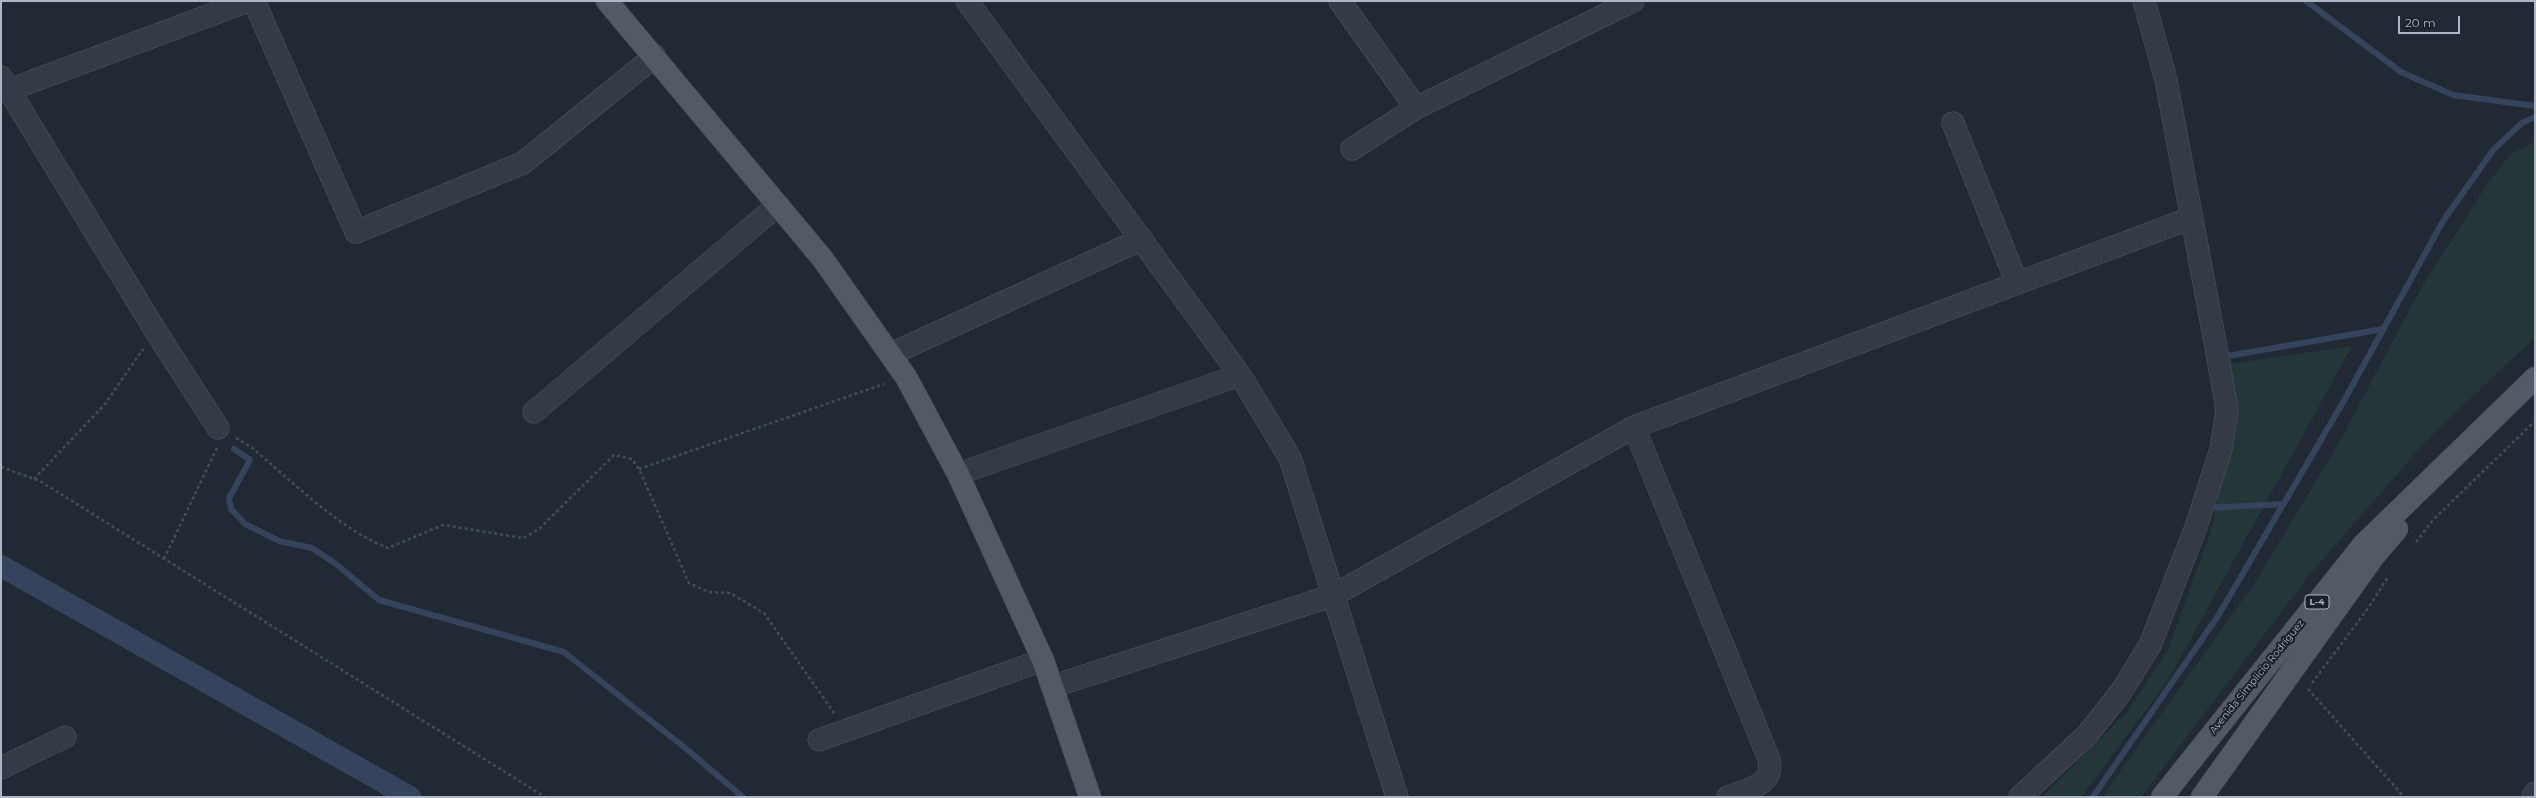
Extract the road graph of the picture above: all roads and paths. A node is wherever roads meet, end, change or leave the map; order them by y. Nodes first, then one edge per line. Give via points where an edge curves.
1 (248, 1) edge
2 (254, 1) edge
3 (607, 1) edge
4 (968, 1) edge
5 (1340, 1) edge
6 (2144, 1) edge
7 (1620, 3) edge
8 (655, 56) junction
9 (5, 84) edge
10 (1416, 108) junction
11 (1953, 123) dead end
12 (1352, 149) dead end
13 (778, 205) junction
14 (2191, 218) junction
15 (1142, 238) junction
16 (2017, 283) junction
17 (155, 330) junction
18 (891, 354) junction
19 (1240, 375) junction
20 (906, 377) junction
21 (2535, 378) edge
22 (534, 412) dead end
23 (2488, 421) junction
24 (2535, 421) edge
25 (1634, 427) junction
26 (218, 428) junction
27 (1, 467) edge
28 (639, 469) junction
29 (958, 474) junction
30 (34, 479) junction
31 (2413, 545) dead end
32 (164, 559) junction
33 (2390, 574) dead end
34 (1334, 595) junction
35 (1043, 660) junction
36 (1054, 686) junction
37 (2308, 689) junction
38 (2303, 695) dead end
39 (846, 731) junction
40 (65, 737) dead end
41 (819, 740) dead end
42 (1, 768) edge
43 (2535, 794) edge
44 (545, 797) edge
45 (1090, 797) edge
46 (1396, 797) edge
47 (1728, 797) edge
48 (2020, 797) edge
49 (2162, 797) edge
50 (2202, 797) edge
51 (2404, 797) edge
52 (2533, 797) edge

1 - 9 street
2 - 8 street via 356,232 523,163
3 - 8 main road
4 - 15 street
5 - 10 street
6 - 14 street via 2166,80
7 - 10 street
8 - 13 main road
9 - 17 street
10 - 12 street
11 - 16 street
13 - 18 main road via 822,258
13 - 22 street
14 - 16 street
14 - 48 street via 2227,410 2221,449 2196,527 2150,645 2121,692 2087,735
15 - 18 street
15 - 19 street
16 - 25 street
17 - 26 street
17 - 30 path via 105,404
18 - 20 main road
19 - 29 street
19 - 34 street via 1290,458
20 - 28 path
20 - 29 main road
21 - 23 main road, Avenida Simplicio Rodríguez / L-4
23 - 49 main road, Avenida Simplicio Rodríguez / L-4 via 2363,545
23 - 50 main road, Avenida Simplicio Rodríguez / L-4 via 2374,556
24 - 31 path via 2433,520
25 - 34 street
25 - 47 street via 1769,759 1771,770 1766,781
26 - 28 path via 251,447 340,521 370,542 388,548 443,525 523,538 539,529 614,455 632,459
26 - 32 path via 219,444
27 - 30 path
28 - 39 path via 689,583 709,592 730,593 764,613
29 - 35 main road
30 - 32 path
32 - 44 path
33 - 37 path via 2369,607
34 - 36 street
34 - 46 street
35 - 36 main road
35 - 39 street
36 - 45 main road
37 - 38 path
37 - 51 path
39 - 41 street
40 - 42 street
43 - 52 street

